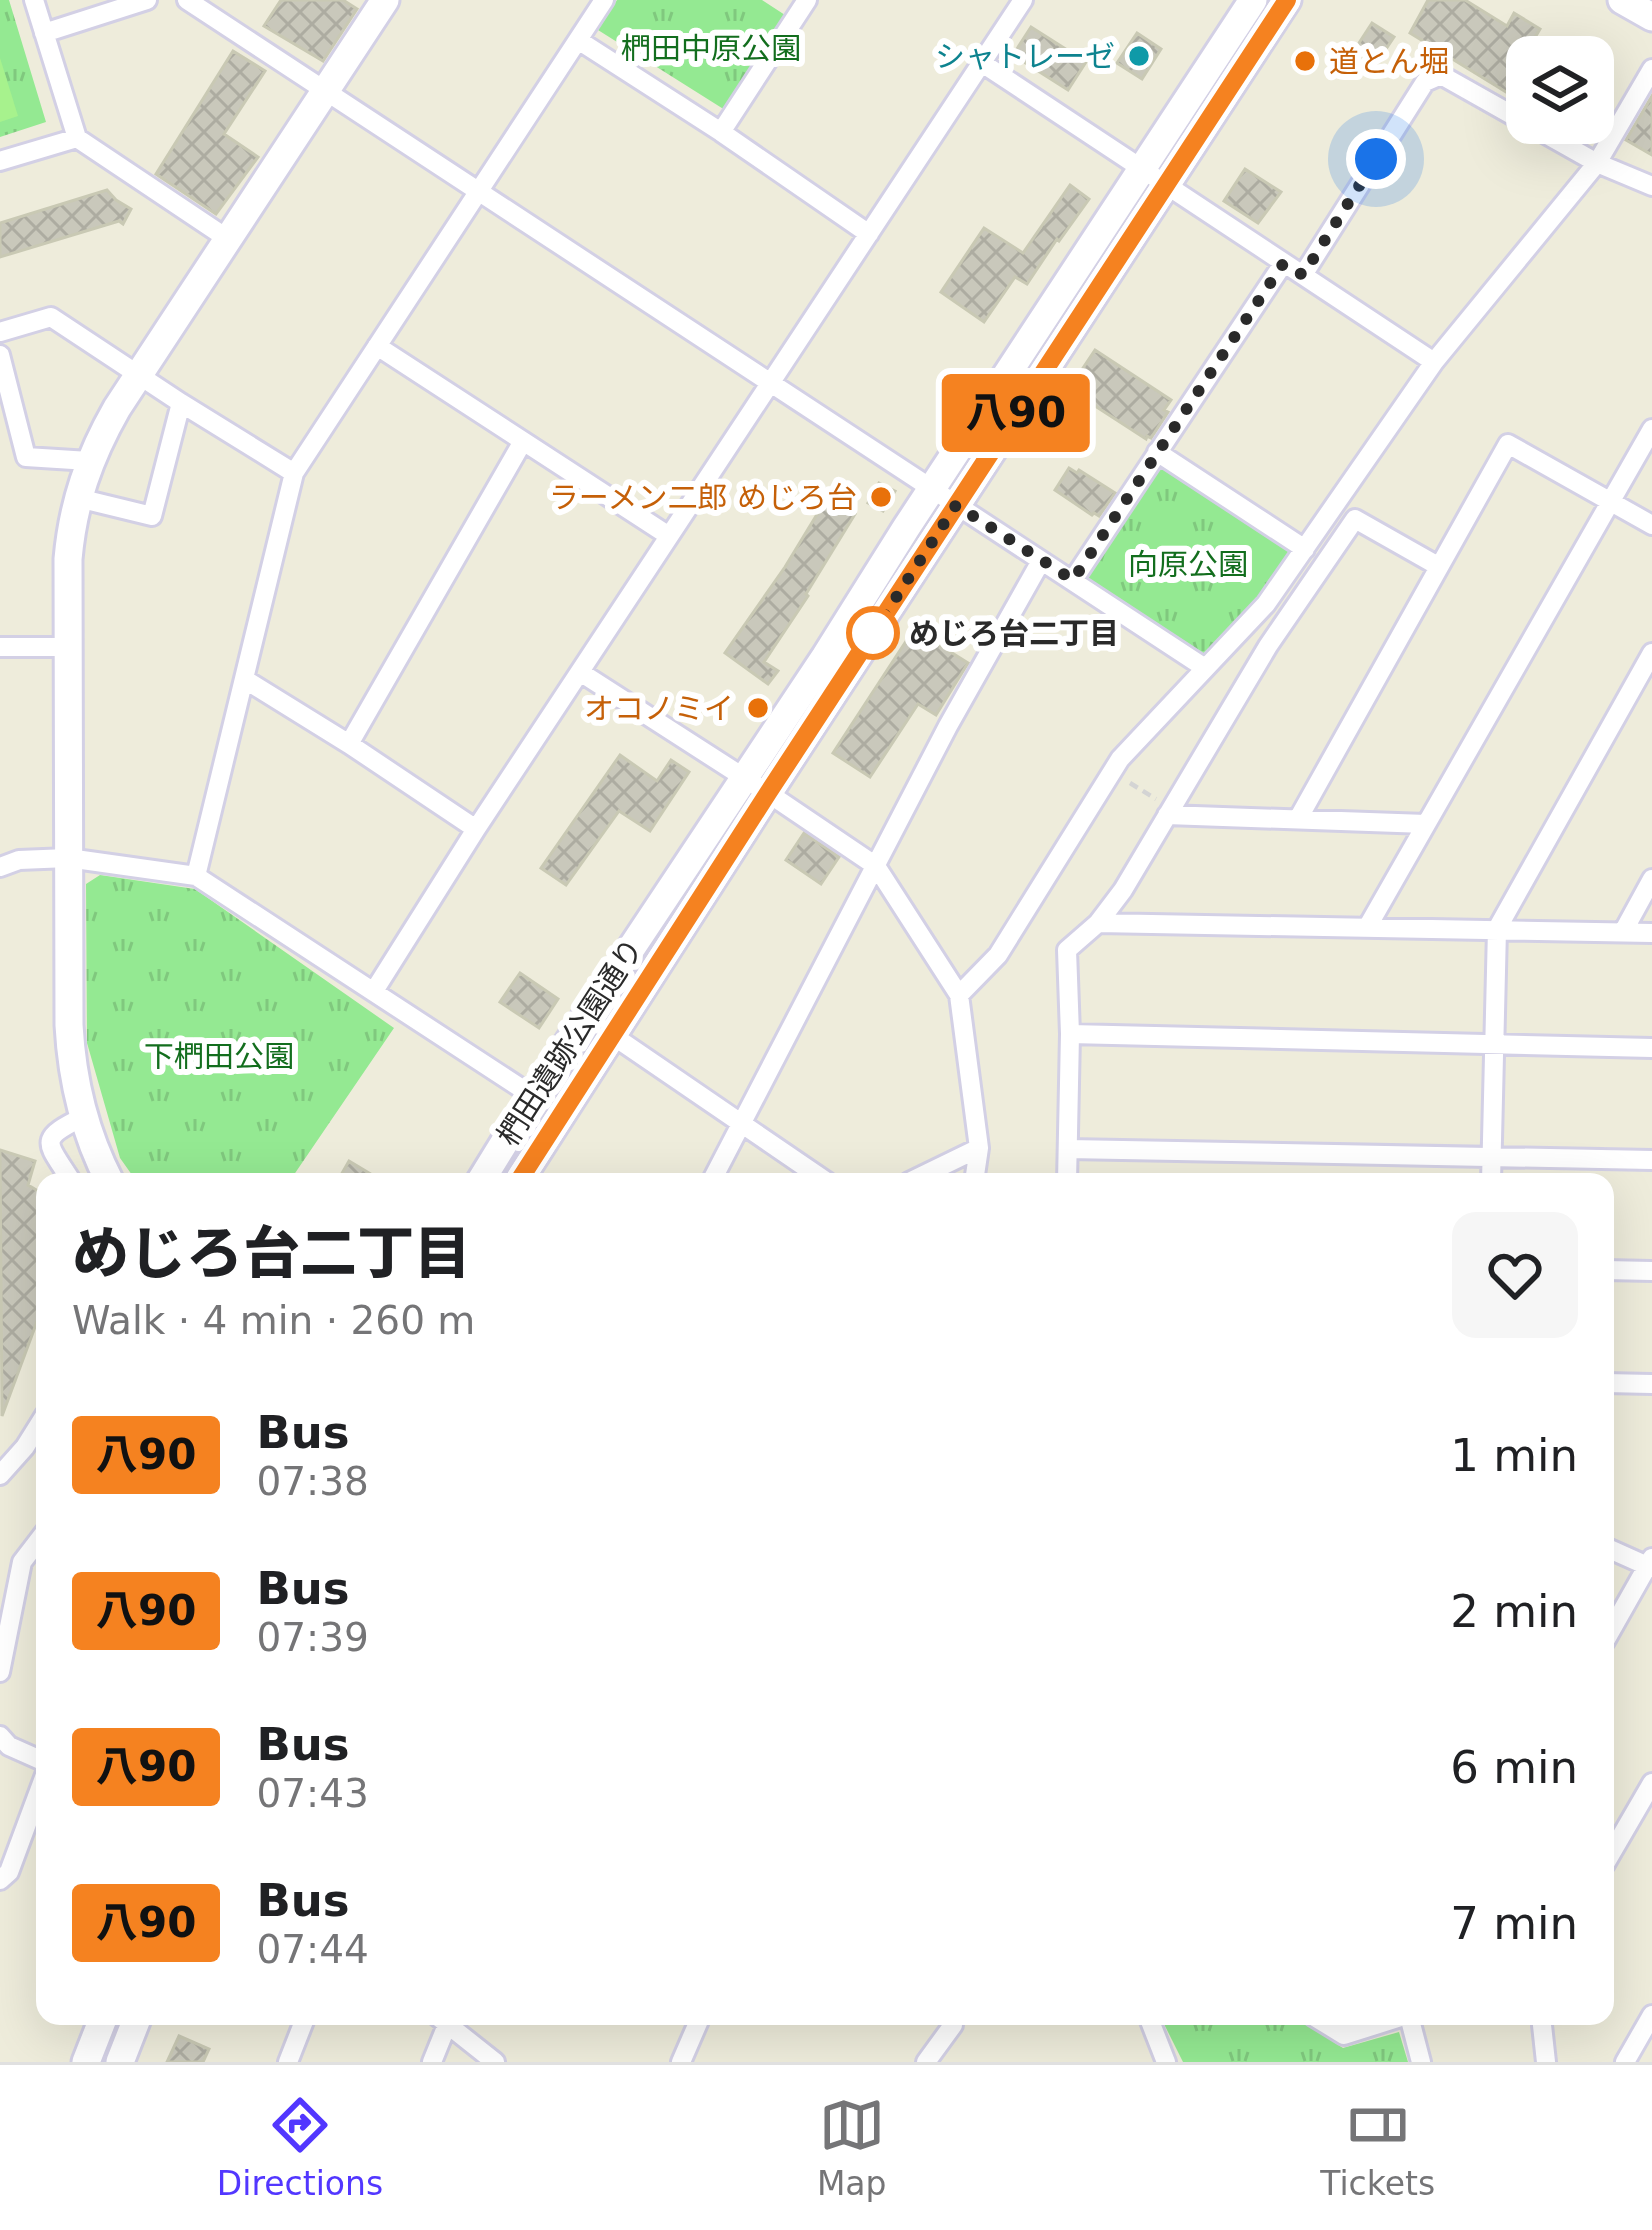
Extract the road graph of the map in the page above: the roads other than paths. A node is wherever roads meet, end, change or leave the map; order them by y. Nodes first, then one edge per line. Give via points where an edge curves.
1 (34, 0) edge
2 (147, 0) edge
3 (187, 0) edge
4 (385, 0) edge
5 (604, 0) edge
6 (780, 0) edge
7 (1023, 0) edge
8 (1253, 0) edge
9 (1287, 0) edge
10 (1622, 0) edge
11 (803, 6) edge
12 (1652, 17) edge
13 (44, 33) junction
14 (578, 40) junction
15 (982, 63) junction
16 (1652, 69) edge
17 (325, 91) junction
18 (721, 131) junction
19 (77, 138) junction
20 (0, 161) edge
21 (1597, 164) junction
22 (1153, 178) junction
23 (1652, 186) edge
24 (478, 191) junction
25 (869, 234) junction
26 (228, 239) junction
27 (1283, 264) junction
28 (1303, 275) junction
29 (0, 332) edge
30 (376, 346) junction
31 (0, 355) edge
32 (1434, 362) junction
33 (139, 375) junction
34 (773, 383) junction
35 (181, 404) junction
36 (1652, 429) edge
37 (523, 443) junction
38 (1156, 452) junction
39 (89, 460) junction
40 (294, 472) junction
41 (932, 489) junction
42 (78, 498) junction
43 (1610, 501) junction
44 (956, 505) junction
45 (1652, 525) edge
46 (669, 536) junction
47 (1305, 549) junction
48 (1041, 561) junction
49 (1438, 566) junction
50 (1073, 580) junction
51 (0, 647) edge
52 (67, 647) junction
53 (1652, 653) edge
54 (1205, 668) junction
55 (580, 672) junction
56 (244, 679) junction
57 (349, 744) junction
58 (756, 785) junction
59 (1169, 812) junction
60 (1298, 819) junction
61 (1426, 824) junction
62 (476, 829) junction
63 (68, 858) junction
64 (876, 866) junction
65 (0, 867) edge
66 (196, 876) junction
67 (1652, 879) edge
68 (1098, 922) junction
69 (1368, 926) junction
70 (1497, 929) junction
71 (1623, 932) junction
72 (1652, 932) edge
73 (374, 991) junction
74 (959, 995) junction
75 (1070, 1034) junction
76 (611, 1035) junction
77 (1495, 1045) junction
78 (1652, 1048) edge
79 (533, 1096) junction
80 (83, 1117) junction
81 (741, 1122) junction
82 (979, 1148) junction
83 (1068, 1149) junction
84 (1492, 1156) junction
85 (1652, 1160) edge
86 (67, 1173) edge
87 (106, 1173) edge
88 (486, 1173) edge
89 (524, 1173) edge
90 (716, 1173) edge
91 (814, 1173) edge
92 (928, 1173) edge
93 (975, 1173) edge
94 (1067, 1173) edge
95 (1491, 1173) edge
96 (1614, 1270) edge
97 (1652, 1271) edge
98 (1614, 1383) edge
99 (1652, 1384) edge
100 (36, 1429) edge
101 (0, 1475) edge
102 (36, 1544) edge
103 (1614, 1550) edge
104 (1651, 1564) edge
105 (1614, 1626) edge
106 (0, 1672) edge
107 (0, 1736) edge
108 (36, 1758) edge
109 (1652, 1783) edge
110 (36, 1799) edge
111 (1614, 1848) edge
112 (0, 1880) edge
113 (1652, 2014) edge
114 (100, 2025) edge
115 (134, 2025) edge
116 (302, 2025) edge
117 (441, 2025) edge
118 (448, 2025) edge
119 (697, 2025) edge
120 (946, 2025) edge
121 (1152, 2025) edge
122 (1327, 2025) edge
123 (1377, 2025) edge
124 (1410, 2025) edge
125 (1542, 2025) edge
126 (86, 2062) edge
127 (120, 2062) edge
128 (288, 2062) edge
129 (432, 2062) edge
130 (495, 2062) edge
131 (681, 2062) edge
132 (926, 2062) edge
133 (1166, 2062) edge
134 (1421, 2062) edge
135 (1546, 2062) edge
136 (1625, 2062) edge

1 - 13 street
2 - 13 street
3 - 17 street
4 - 17 street
5 - 14 street
6 - 11 street
7 - 15 street
8 - 22 street, 椚田遺跡公園通り
9 - 22 street, 椚田遺跡公園通り
10 - 12 street
11 - 18 street
13 - 19 street
14 - 18 street
14 - 24 street
15 - 22 street
15 - 25 street
16 - 21 street
17 - 24 street
17 - 26 street
18 - 25 street
19 - 20 street
19 - 26 street
21 - 23 street
21 - 28 street via 1441,75 1425,82
21 - 32 street
22 - 27 street
22 - 41 street, 椚田遺跡公園通り
22 - 44 street, 椚田遺跡公園通り
24 - 30 street
24 - 34 street
25 - 34 street
26 - 33 street
27 - 28 street
27 - 38 street
28 - 32 street
29 - 33 street via 51,316
30 - 37 street
30 - 40 street
31 - 39 street via 26,457
32 - 47 street
33 - 35 street
33 - 39 street
34 - 41 street
34 - 46 street
35 - 40 street
35 - 42 street via 152,516
36 - 43 street
37 - 46 street
37 - 57 street
38 - 47 street
38 - 50 street
39 - 42 street
40 - 56 street
41 - 44 street
41 - 58 street, 椚田遺跡公園通り
42 - 52 street
43 - 45 street
43 - 49 street via 1508,444
43 - 61 street
44 - 48 street
44 - 58 street, 椚田遺跡公園通り
46 - 55 street
47 - 54 street
48 - 50 street
48 - 64 street
49 - 59 street via 1355,519
49 - 60 street
50 - 54 street
51 - 52 street
52 - 63 street
53 - 70 street
54 - 74 street via 1120,759 998,955
55 - 58 street
55 - 62 street
56 - 57 street
56 - 66 street
57 - 62 street
58 - 64 street
58 - 76 street, 椚田遺跡公園通り
58 - 79 street, 椚田遺跡公園通り
59 - 60 street
59 - 68 street
60 - 61 street
61 - 69 street
62 - 73 street
63 - 65 street
63 - 66 street
63 - 80 street via 70,1042
64 - 74 street
64 - 81 street
66 - 73 street
67 - 71 street
68 - 69 street
68 - 75 street via 1067,950
69 - 70 street
70 - 71 street
70 - 77 street
71 - 72 street
73 - 79 street
74 - 82 street
75 - 77 street
75 - 83 street
76 - 81 street
76 - 89 street, 椚田遺跡公園通り
77 - 78 street
77 - 84 street
79 - 88 street, 椚田遺跡公園通り
80 - 86 street via 50,1139
80 - 87 street
81 - 90 street
81 - 91 street
82 - 92 street
82 - 93 street
83 - 84 street
83 - 94 street
84 - 85 street
84 - 95 street
96 - 97 street
98 - 99 street
100 - 101 street
102 - 106 street via 22,1562
103 - 104 street
104 - 105 street
107 - 108 street
109 - 111 street
110 - 112 street
113 - 136 street
114 - 126 street
115 - 127 street
116 - 128 street
117 - 129 street
118 - 130 street
119 - 131 street
120 - 132 street
121 - 133 street
122 - 123 street via 1344,2035
124 - 134 street
125 - 135 street

